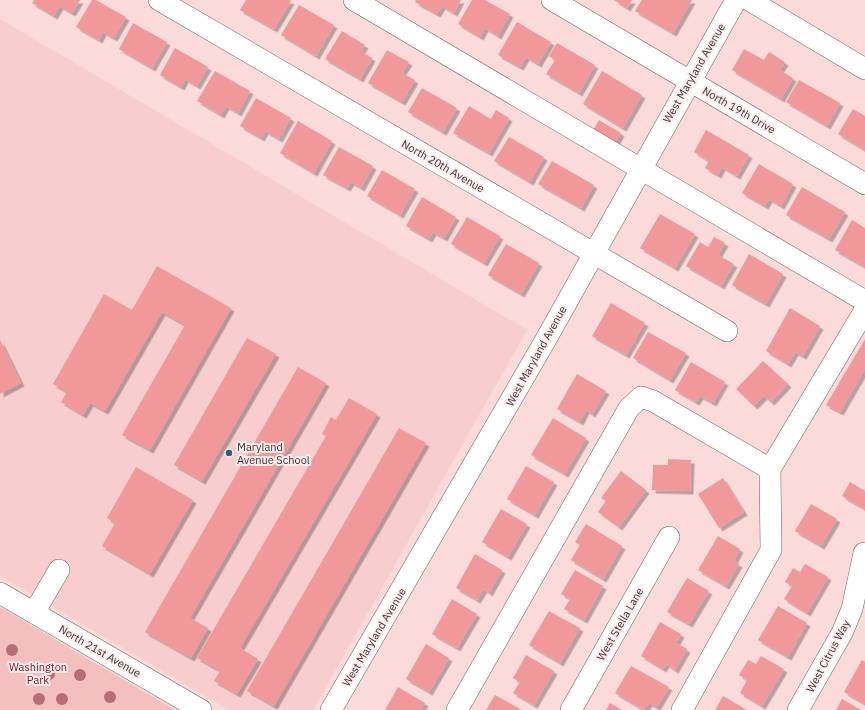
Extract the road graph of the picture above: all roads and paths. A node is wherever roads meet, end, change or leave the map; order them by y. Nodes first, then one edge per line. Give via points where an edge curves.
1 (159, 0) edge
2 (354, 0) edge
3 (552, 0) edge
4 (736, 0) edge
5 (749, 0) edge
6 (865, 69) edge
7 (689, 81) junction
8 (640, 168) junction
9 (865, 184) edge
10 (593, 254) junction
11 (865, 301) edge
12 (865, 310) edge
13 (727, 332) dead end
14 (770, 469) junction
15 (668, 537) dead end
16 (864, 553) edge
17 (60, 570) dead end
18 (0, 593) edge
19 (34, 613) junction
20 (201, 710) edge
21 (331, 710) edge
22 (457, 710) edge
23 (571, 710) edge
24 (682, 710) edge
25 (798, 710) edge

1 - 10 street, North 20th Avenue
2 - 8 street
3 - 7 street, North 19th Drive
4 - 7 street, West Maryland Avenue
5 - 6 street
7 - 8 street, West Maryland Avenue
7 - 9 street, North 19th Drive
8 - 10 street, West Maryland Avenue
8 - 11 street
10 - 13 street, North 20th Avenue
10 - 21 street, West Maryland Avenue via 400,594
12 - 14 street
14 - 22 street via 641,397 629,408
14 - 24 street via 771,550
15 - 23 street, West Stella Lane
16 - 25 street, West Citrus Way via 852,609 842,633
17 - 19 street
18 - 19 street, North 21st Avenue
19 - 20 street, North 21st Avenue

